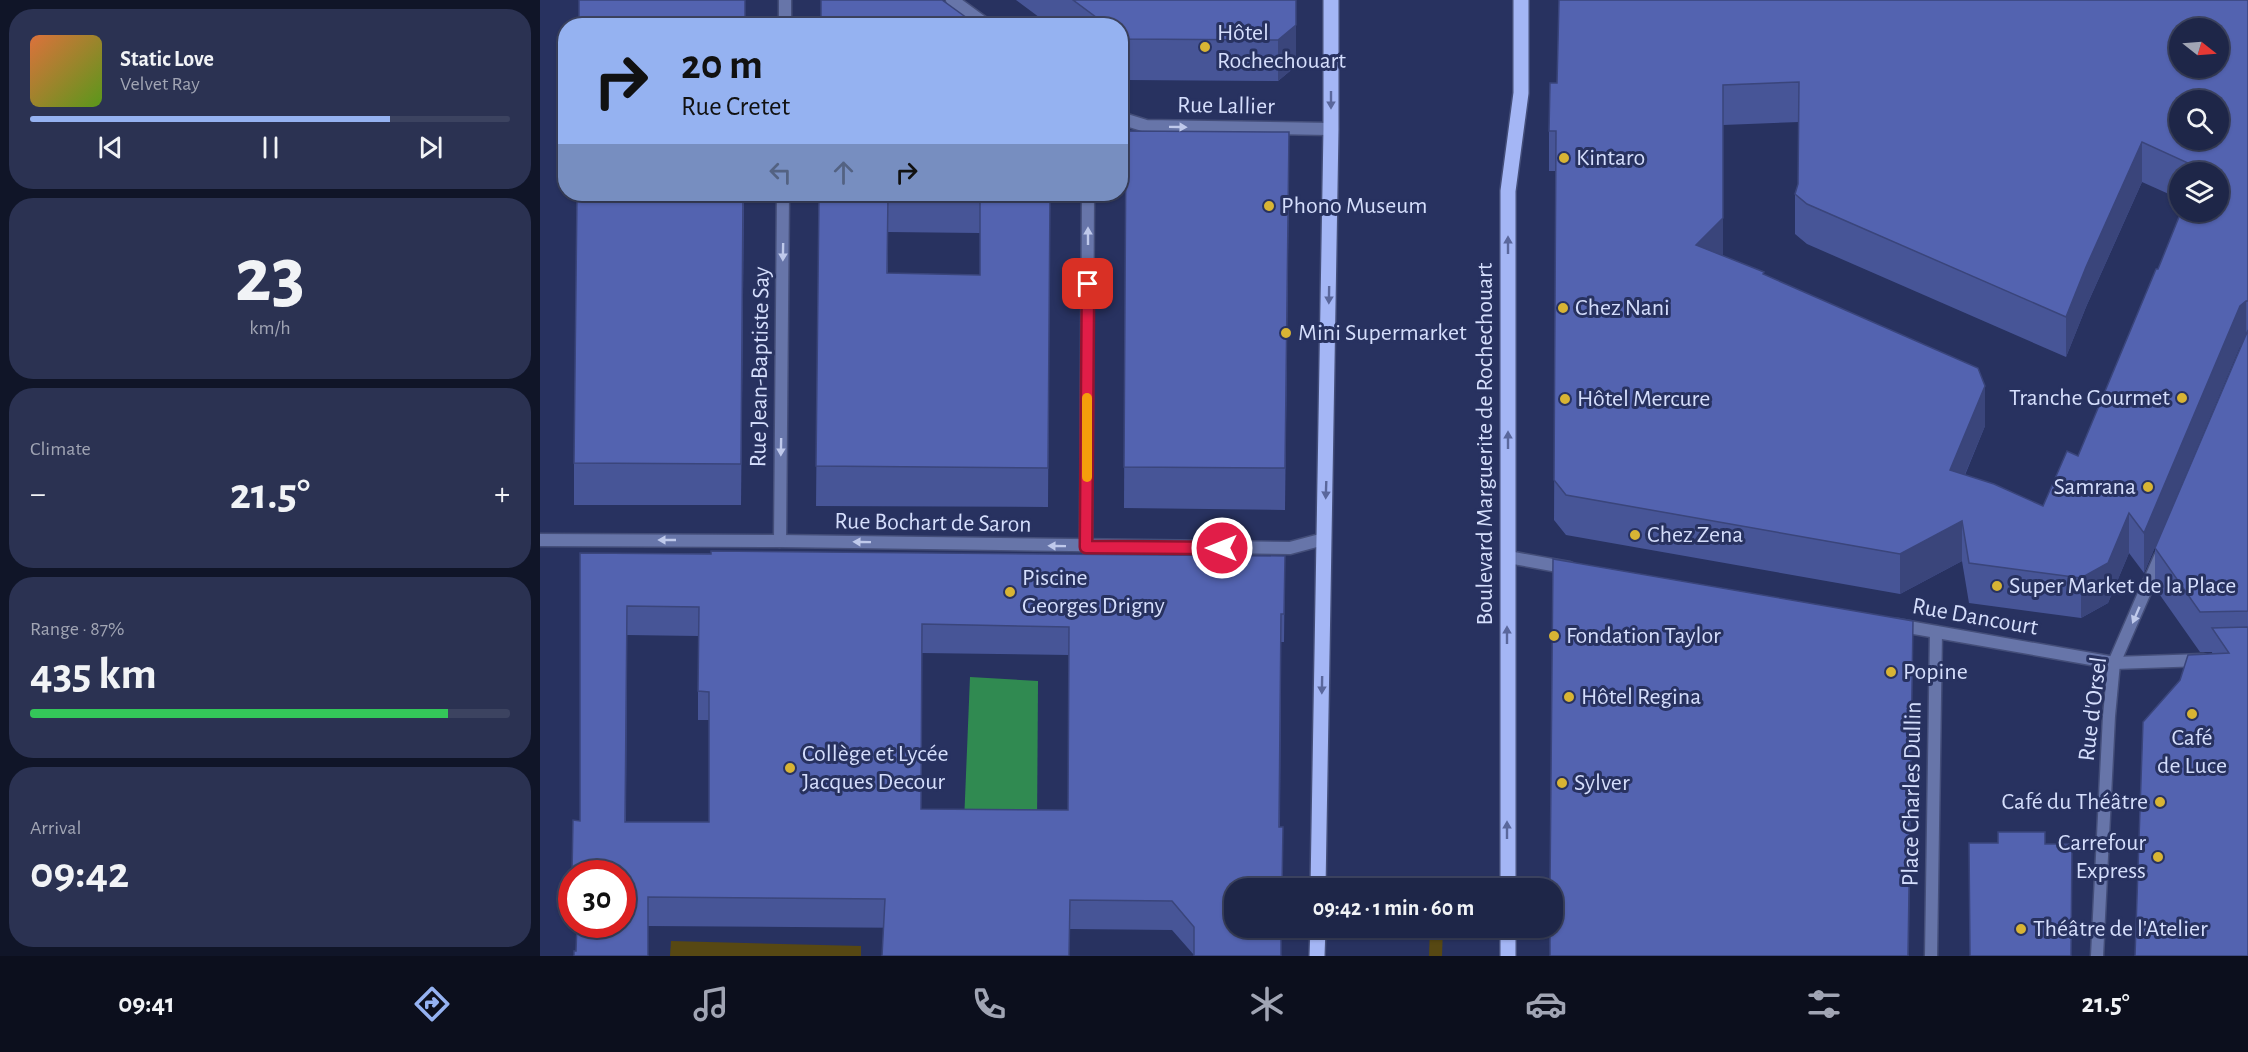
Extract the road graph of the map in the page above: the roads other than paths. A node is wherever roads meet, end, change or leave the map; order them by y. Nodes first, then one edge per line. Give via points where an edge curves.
1 (785, 0) edge
2 (952, 0) edge
3 (1331, 0) edge
4 (1521, 0) edge
5 (785, 18) edge
6 (977, 18) edge
7 (1128, 120) edge
8 (1331, 129) junction
9 (783, 201) edge
10 (1088, 201) edge
11 (1324, 539) junction
12 (540, 540) edge
13 (780, 540) junction
14 (2167, 542) edge
15 (1086, 547) junction
16 (1508, 557) junction
17 (1585, 571) edge
18 (1883, 622) edge
19 (1936, 632) junction
20 (2214, 660) edge
21 (2114, 663) junction
22 (1318, 878) edge
23 (1508, 878) edge
24 (1318, 938) edge
25 (1508, 938) edge
26 (1317, 956) edge
27 (1508, 956) edge
28 (1931, 956) edge
29 (2097, 956) edge

1 - 5 street
2 - 6 street
3 -> 8 main road
16 -> 4 main road, Boulevard Marguerite de Rochechouart via 1508,191 1521,93
7 -> 8 street, Rue Lallier via 1146,126
8 -> 11 main road
9 -> 13 street, Rue Jean-Baptiste Say
15 -> 10 street
11 - 15 street, Rue Bochart de Saron via 1290,548
11 -> 22 main road
13 -> 12 street, Rue Bochart de Saron
15 -> 13 street, Rue Bochart de Saron
14 -> 21 street, Rue d'Orsel
16 - 17 street
23 -> 16 main road, Boulevard Marguerite de Rochechouart
18 - 19 street, Rue Dancourt
19 - 21 street, Rue Dancourt
19 - 28 street, Place Charles Dullin
20 - 21 street, Rue Dancourt
21 - 29 street, Rue d'Orsel
24 - 26 main road
25 - 27 main road

